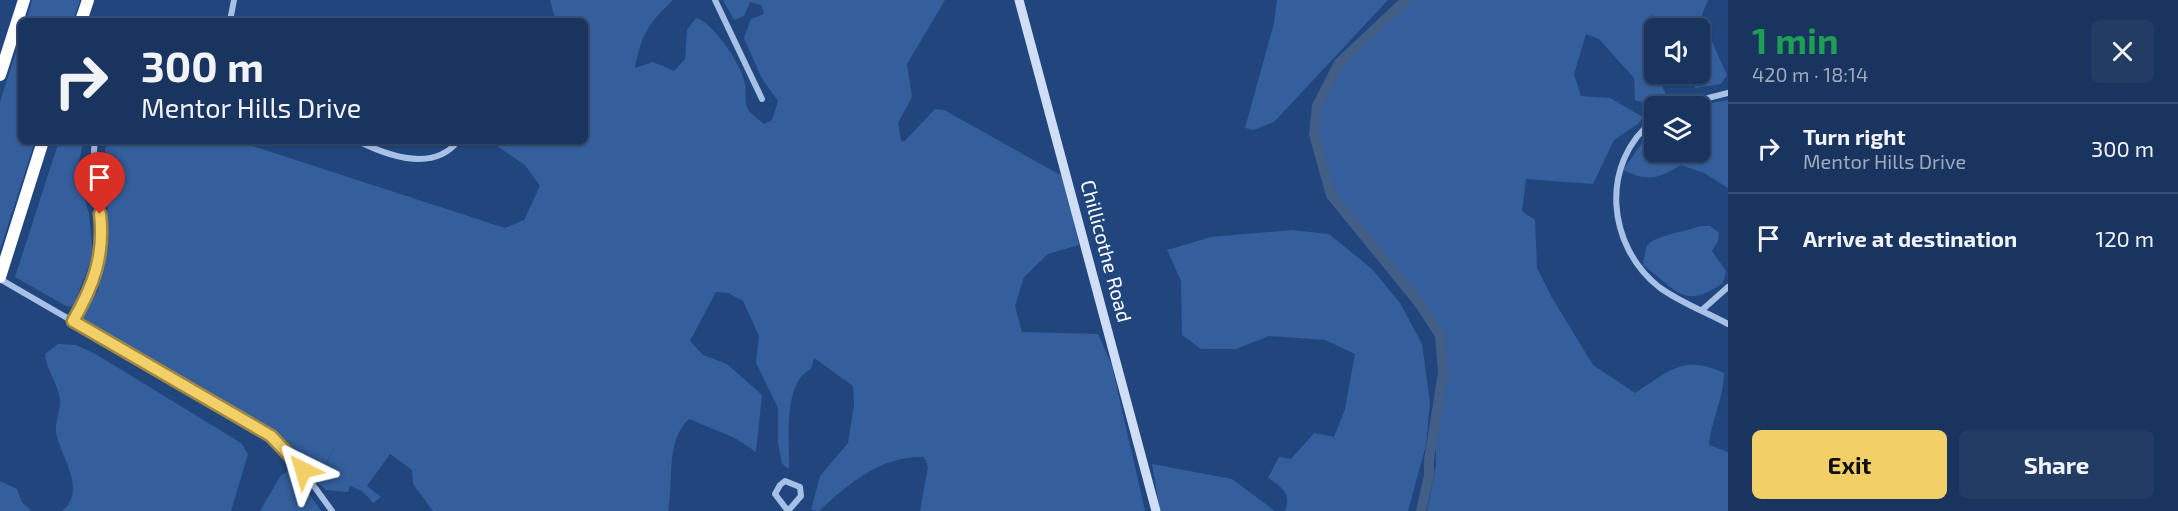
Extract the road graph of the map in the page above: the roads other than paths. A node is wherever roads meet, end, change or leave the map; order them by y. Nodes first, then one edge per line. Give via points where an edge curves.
1 (24, 0) edge
2 (88, 0) edge
3 (234, 0) edge
4 (715, 0) edge
5 (1020, 0) edge
6 (18, 18) edge
7 (82, 18) edge
8 (231, 18) edge
9 (18, 19) edge
10 (0, 75) edge
11 (1728, 93) edge
12 (1710, 98) edge
13 (762, 99) dead end
14 (1644, 131) edge
15 (42, 144) edge
16 (95, 144) edge
17 (368, 144) edge
18 (455, 144) edge
19 (0, 278) edge
20 (1728, 287) edge
21 (1702, 310) junction
22 (73, 321) junction
23 (1728, 324) edge
24 (332, 511) edge
25 (788, 511) edge
26 (1156, 511) edge

1 - 6 highway
2 - 7 highway
3 - 8 street
4 - 13 street
5 - 26 main road, Chillicothe Road
9 - 10 highway
11 - 12 street
14 - 21 street via 1620,172 1616,193 1620,231 1639,267 1651,279
15 - 19 highway
16 - 22 street via 100,258 92,287
17 - 18 street via 421,160 441,156
19 - 22 street
20 - 21 street
21 - 23 street
22 - 24 street via 271,436 292,456
25 - 25 street via 775,494 785,481 800,488 801,496

